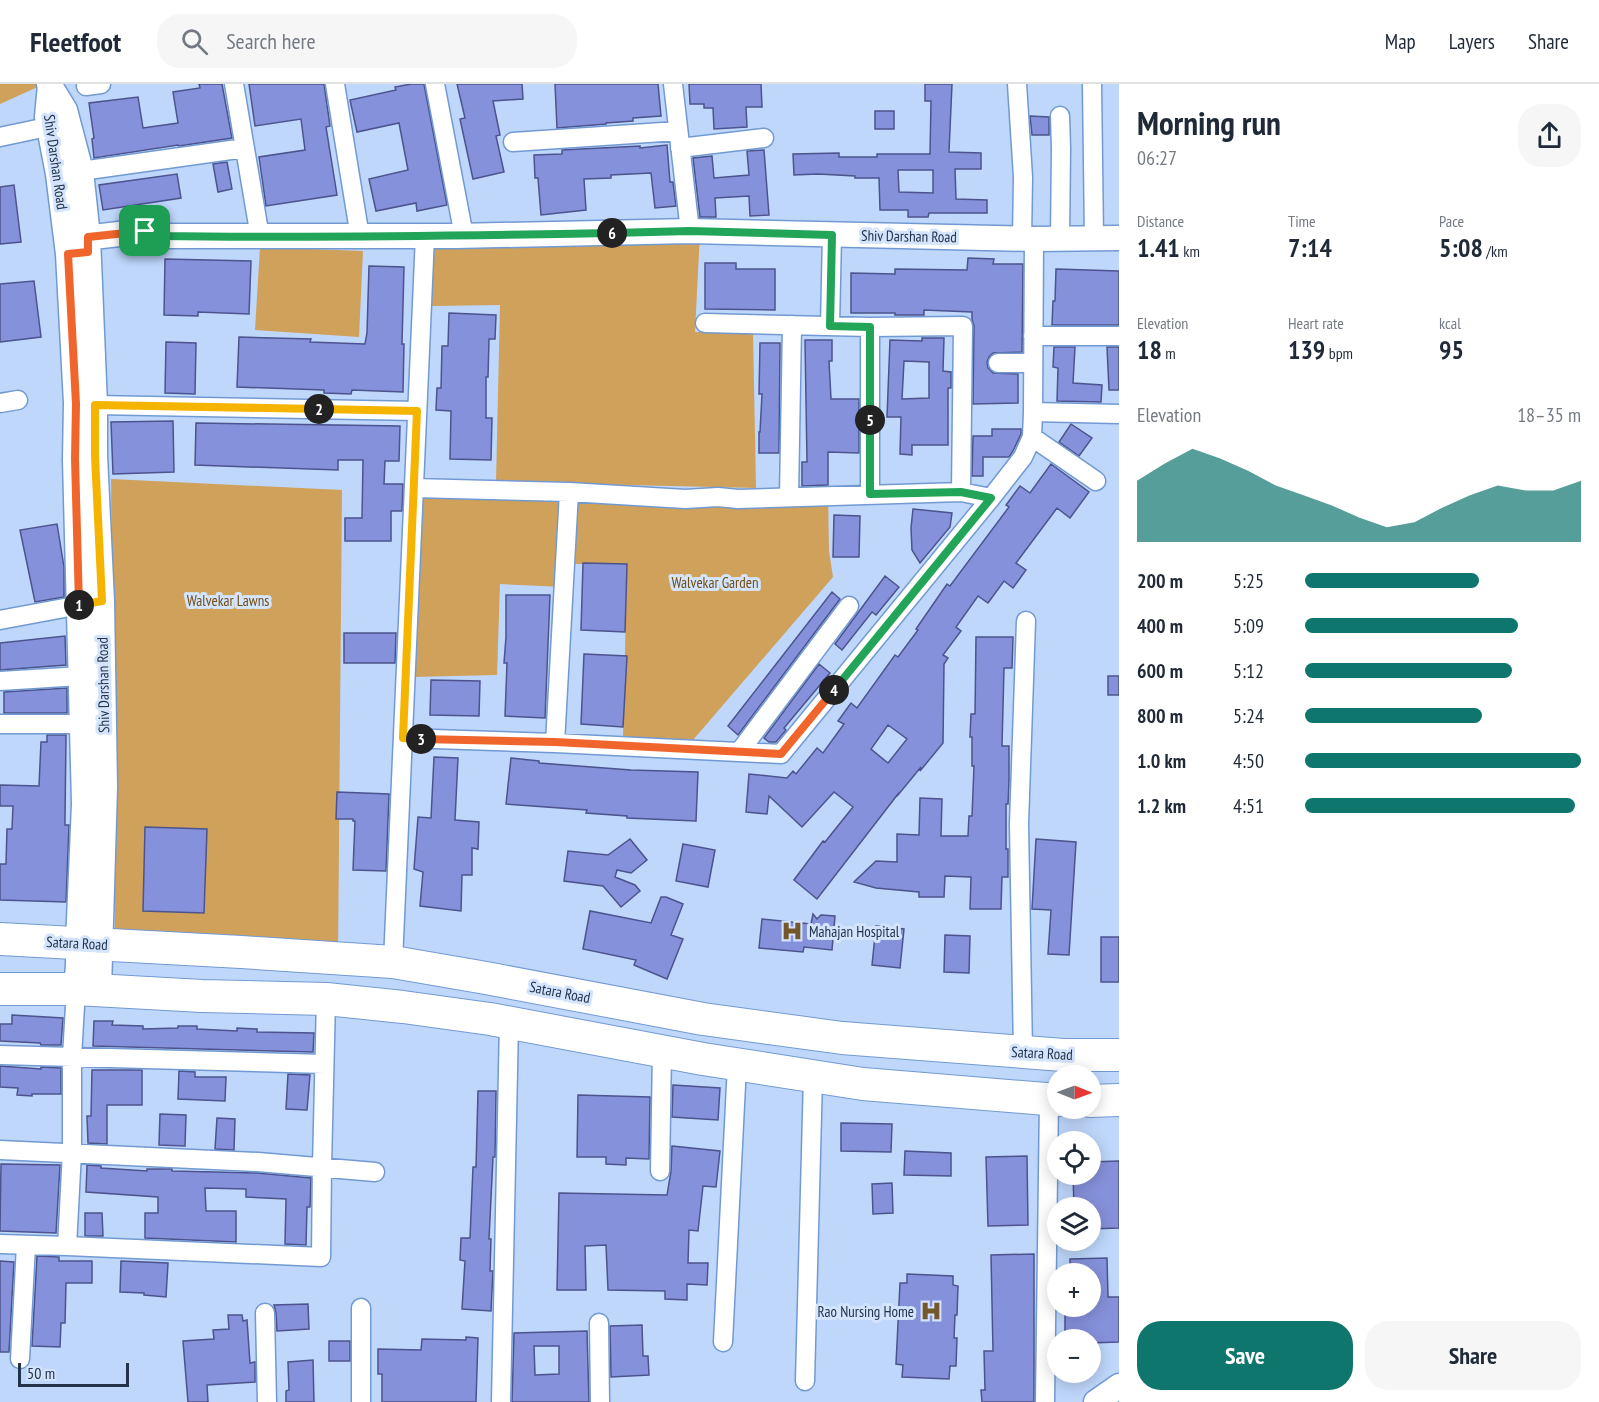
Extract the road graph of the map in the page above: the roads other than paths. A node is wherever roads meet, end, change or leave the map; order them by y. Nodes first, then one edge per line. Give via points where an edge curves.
1 (234, 84) edge
2 (334, 84) edge
3 (435, 84) edge
4 (673, 84) edge
5 (1017, 84) edge
6 (1092, 84) edge
7 (49, 85) edge
8 (1060, 116) dead end
9 (59, 124) junction
10 (0, 137) edge
11 (764, 138) dead end
12 (679, 139) junction
13 (513, 142) dead end
14 (245, 148) junction
15 (81, 171) junction
16 (690, 231) junction
17 (832, 235) junction
18 (425, 236) junction
19 (464, 236) junction
20 (260, 237) junction
21 (360, 237) junction
22 (1094, 238) junction
23 (1119, 238) edge
24 (1028, 239) junction
25 (1060, 239) junction
26 (78, 246) junction
27 (705, 323) dead end
28 (792, 325) junction
29 (830, 326) junction
30 (870, 327) junction
31 (1033, 336) junction
32 (1119, 336) edge
33 (998, 363) dead end
34 (1033, 363) junction
35 (95, 405) junction
36 (417, 411) junction
37 (1033, 412) junction
38 (1119, 414) edge
39 (1032, 437) junction
40 (1096, 481) dead end
41 (414, 488) junction
42 (569, 492) junction
43 (961, 492) junction
44 (870, 494) junction
45 (789, 497) junction
46 (991, 498) junction
47 (90, 603) junction
48 (849, 606) dead end
49 (0, 620) edge
50 (1026, 621) dead end
51 (81, 676) junction
52 (0, 681) edge
53 (0, 724) edge
54 (82, 724) junction
55 (403, 738) junction
56 (555, 742) junction
57 (740, 751) junction
58 (0, 939) edge
59 (90, 944) junction
60 (393, 962) junction
61 (0, 989) edge
62 (87, 989) junction
63 (326, 999) junction
64 (509, 1023) junction
65 (662, 1052) junction
66 (1023, 1053) junction
67 (0, 1055) edge
68 (1119, 1055) edge
69 (72, 1057) junction
70 (324, 1064) junction
71 (737, 1065) junction
72 (813, 1077) junction
73 (1047, 1099) edge
74 (1119, 1100) edge
75 (1101, 1101) edge
76 (1053, 1119) edge
77 (0, 1150) edge
78 (72, 1152) junction
79 (322, 1167) junction
80 (375, 1172) dead end
81 (660, 1172) dead end
82 (0, 1244) edge
83 (26, 1245) junction
84 (67, 1246) junction
85 (361, 1308) dead end
86 (265, 1313) dead end
87 (599, 1323) dead end
88 (723, 1342) dead end
89 (20, 1359) dead end
90 (805, 1381) dead end
91 (1119, 1386) edge
92 (267, 1402) edge
93 (361, 1402) edge
94 (501, 1402) edge
95 (600, 1402) edge
96 (1046, 1402) edge
97 (1096, 1402) edge

1 - 14 street
2 - 21 street
3 - 19 street
4 - 12 street
5 - 24 street
6 - 22 street
7 - 9 street, Shiv Darshan Road via 65,110
8 - 25 street
9 - 10 street
9 - 15 street, Shiv Darshan Road
9 - 26 street, Shiv Darshan Road via 58,174
11 - 12 street
12 - 13 street
12 - 16 street
14 - 15 street
14 - 20 street
15 - 26 street, Shiv Darshan Road
16 - 17 street, Shiv Darshan Road
16 - 19 street, Shiv Darshan Road
17 - 24 street, Shiv Darshan Road
17 - 29 street
18 - 19 street, Shiv Darshan Road
18 - 21 street, Shiv Darshan Road
18 - 36 street
20 - 21 street, Shiv Darshan Road
20 - 26 street, Shiv Darshan Road via 159,236 145,231
22 - 23 street, Shiv Darshan Road
22 - 25 street, Shiv Darshan Road
24 - 25 street, Shiv Darshan Road
24 - 31 street
26 - 35 street, Shiv Darshan Road
26 - 47 street, Shiv Darshan Road via 75,459
27 - 28 street
28 - 29 street
28 - 45 street
29 - 30 street
30 - 43 street via 963,326
30 - 44 street
31 - 32 street
31 - 34 street
33 - 34 street
34 - 37 street
35 - 36 street
35 - 47 street, Shiv Darshan Road
36 - 41 street
37 - 38 street
37 - 39 street
39 - 40 street
39 - 46 street via 1023,457
41 - 42 street
41 - 55 street
42 - 45 street via 685,499
42 - 56 street
43 - 44 street
43 - 46 street
44 - 45 street
46 - 57 street via 781,754
47 - 49 street
47 - 51 street, Shiv Darshan Road
47 - 59 street, Shiv Darshan Road via 105,787
48 - 57 street
50 - 66 street via 1019,824
51 - 52 street
51 - 54 street, Shiv Darshan Road
53 - 54 street
54 - 59 street, Shiv Darshan Road
55 - 56 street
55 - 60 street
56 - 57 street
58 - 59 highway, Satara Road
59 - 60 highway, Satara Road
59 - 62 street, Shiv Darshan Road via 78,965
60 - 66 highway, Satara Road via 703,1019 842,1038
61 - 62 highway
62 - 63 highway
62 - 69 street
63 - 64 highway
63 - 70 street
64 - 65 highway
64 - 94 street
65 - 71 highway
65 - 81 street
66 - 68 highway, Satara Road
67 - 69 street
69 - 70 street
69 - 78 street
70 - 79 street
71 - 72 highway
71 - 88 street
72 - 73 highway
72 - 90 street
74 - 75 highway
76 - 96 street
77 - 78 street
78 - 79 street
78 - 84 street
79 - 80 street
79 - 84 street via 321,1257
82 - 83 street
83 - 84 street
83 - 89 street
85 - 93 street
86 - 92 street
87 - 95 street
91 - 97 street

